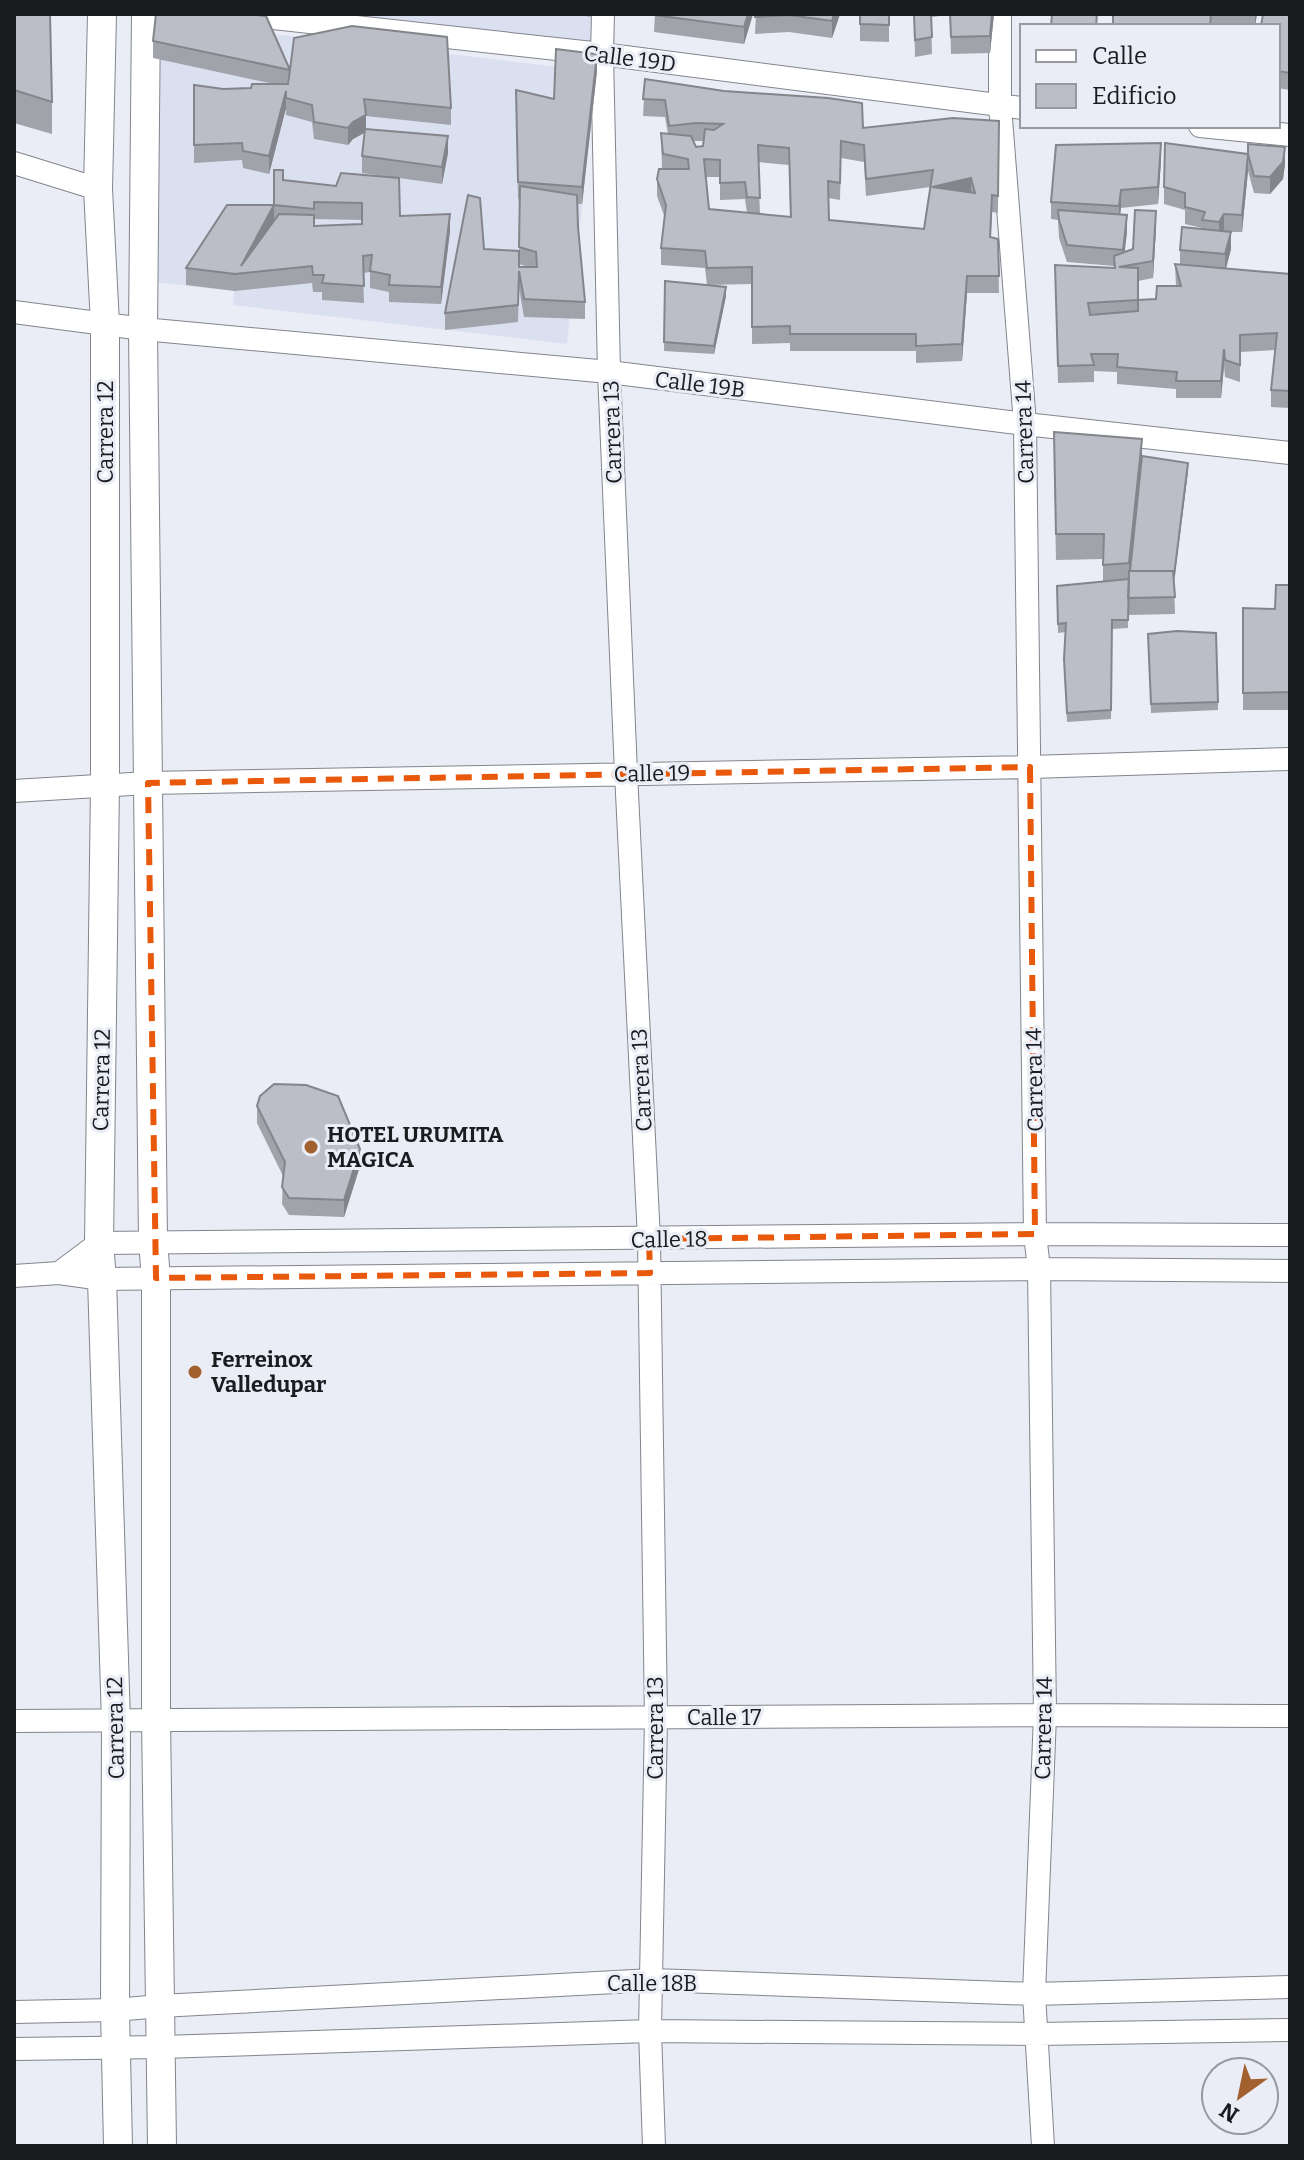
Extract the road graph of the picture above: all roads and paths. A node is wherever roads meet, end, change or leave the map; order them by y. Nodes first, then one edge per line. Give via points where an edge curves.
1 (102, 14) edge
2 (146, 14) edge
3 (237, 14) edge
4 (603, 14) edge
5 (1000, 14) edge
6 (602, 54) junction
7 (1011, 107) edge
8 (1220, 128) edge
9 (1290, 135) edge
10 (14, 163) edge
11 (98, 189) junction
12 (14, 312) edge
13 (105, 324) junction
14 (143, 329) junction
15 (609, 372) junction
16 (1025, 424) junction
17 (1290, 453) edge
18 (1290, 759) edge
19 (1030, 767) junction
20 (626, 773) junction
21 (148, 783) junction
22 (105, 784) junction
23 (14, 791) edge
24 (1035, 1234) junction
25 (1290, 1235) edge
26 (649, 1239) junction
27 (153, 1242) junction
28 (99, 1243) junction
29 (1039, 1269) junction
30 (1290, 1271) edge
31 (59, 1273) junction
32 (650, 1273) junction
33 (14, 1276) edge
34 (156, 1278) junction
35 (102, 1279) junction
36 (1045, 1715) junction
37 (1290, 1716) edge
38 (656, 1718) junction
39 (156, 1719) junction
40 (14, 1721) edge
41 (116, 1722) junction
42 (653, 1980) junction
43 (1290, 1987) edge
44 (1034, 1994) junction
45 (160, 2006) junction
46 (115, 2010) junction
47 (14, 2012) edge
48 (1290, 2030) edge
49 (650, 2031) junction
50 (1037, 2034) junction
51 (116, 2047) junction
52 (162, 2047) junction
53 (14, 2049) edge
54 (118, 2146) edge
55 (162, 2146) edge
56 (654, 2146) edge
57 (1043, 2146) edge

1 - 11 street, Carrera 12
2 - 14 street, Carrera 12
3 - 6 street, Calle 19D
4 - 6 street, Carrera 13
5 - 7 street, Carrera 14
6 - 7 street, Calle 19D
6 - 15 street, Carrera 13
7 - 16 street, Carrera 14
8 - 9 street
10 - 11 street
11 - 13 street, Carrera 12
12 - 13 street, Calle 19B
13 - 14 street, Calle 19B
13 - 22 street, Carrera 12
14 - 15 street, Calle 19B
14 - 21 street, Carrera 12
15 - 16 street, Calle 19B
15 - 20 street, Carrera 13
16 - 17 street, Calle 19B
16 - 19 street, Carrera 14
18 - 19 street, Calle 19
19 - 20 street, Calle 19
19 - 24 street, Carrera 14
20 - 21 street, Calle 19
20 - 26 street, Carrera 13
21 - 22 street, Calle 19
21 - 27 street, Carrera 12
22 - 23 street, Calle 19
22 - 28 street, Carrera 12
24 - 25 street, Calle 18
24 - 26 street, Calle 18
24 - 29 street, Carrera 14
26 - 27 street, Calle 18
26 - 32 street, Carrera 13
27 - 28 street, Calle 18
27 - 34 street, Carrera 12
28 - 31 street
28 - 35 street, Carrera 12
29 - 30 street, Calle 18
29 - 32 street, Calle 18
29 - 36 street, Carrera 14
31 - 33 street, Calle 18
31 - 35 street, Calle 18
32 - 34 street, Calle 18
32 - 38 street, Carrera 13
34 - 35 street, Calle 18
34 - 39 street, Carrera 12
35 - 41 street, Carrera 12
36 - 37 street, Calle 17
36 - 38 street, Calle 17
36 - 44 street, Carrera 14
38 - 39 street, Calle 17
38 - 42 street, Carrera 13
39 - 41 street, Calle 17
39 - 45 street, Carrera 12
40 - 41 street, Calle 17
41 - 46 street, Carrera 12
42 - 44 street, Calle 18B
42 - 45 street, Calle 18B
42 - 49 street, Carrera 13
43 - 44 street, Calle 18B
44 - 50 street, Carrera 14
45 - 46 street, Calle 18B
45 - 52 street, Carrera 12
46 - 47 street, Calle 18B
46 - 51 street, Carrera 12
48 - 50 street
49 - 50 street
49 - 52 street
49 - 56 street, Carrera 13
50 - 57 street, Carrera 14
51 - 52 street
51 - 53 street
51 - 54 street, Carrera 12
52 - 55 street, Carrera 12

